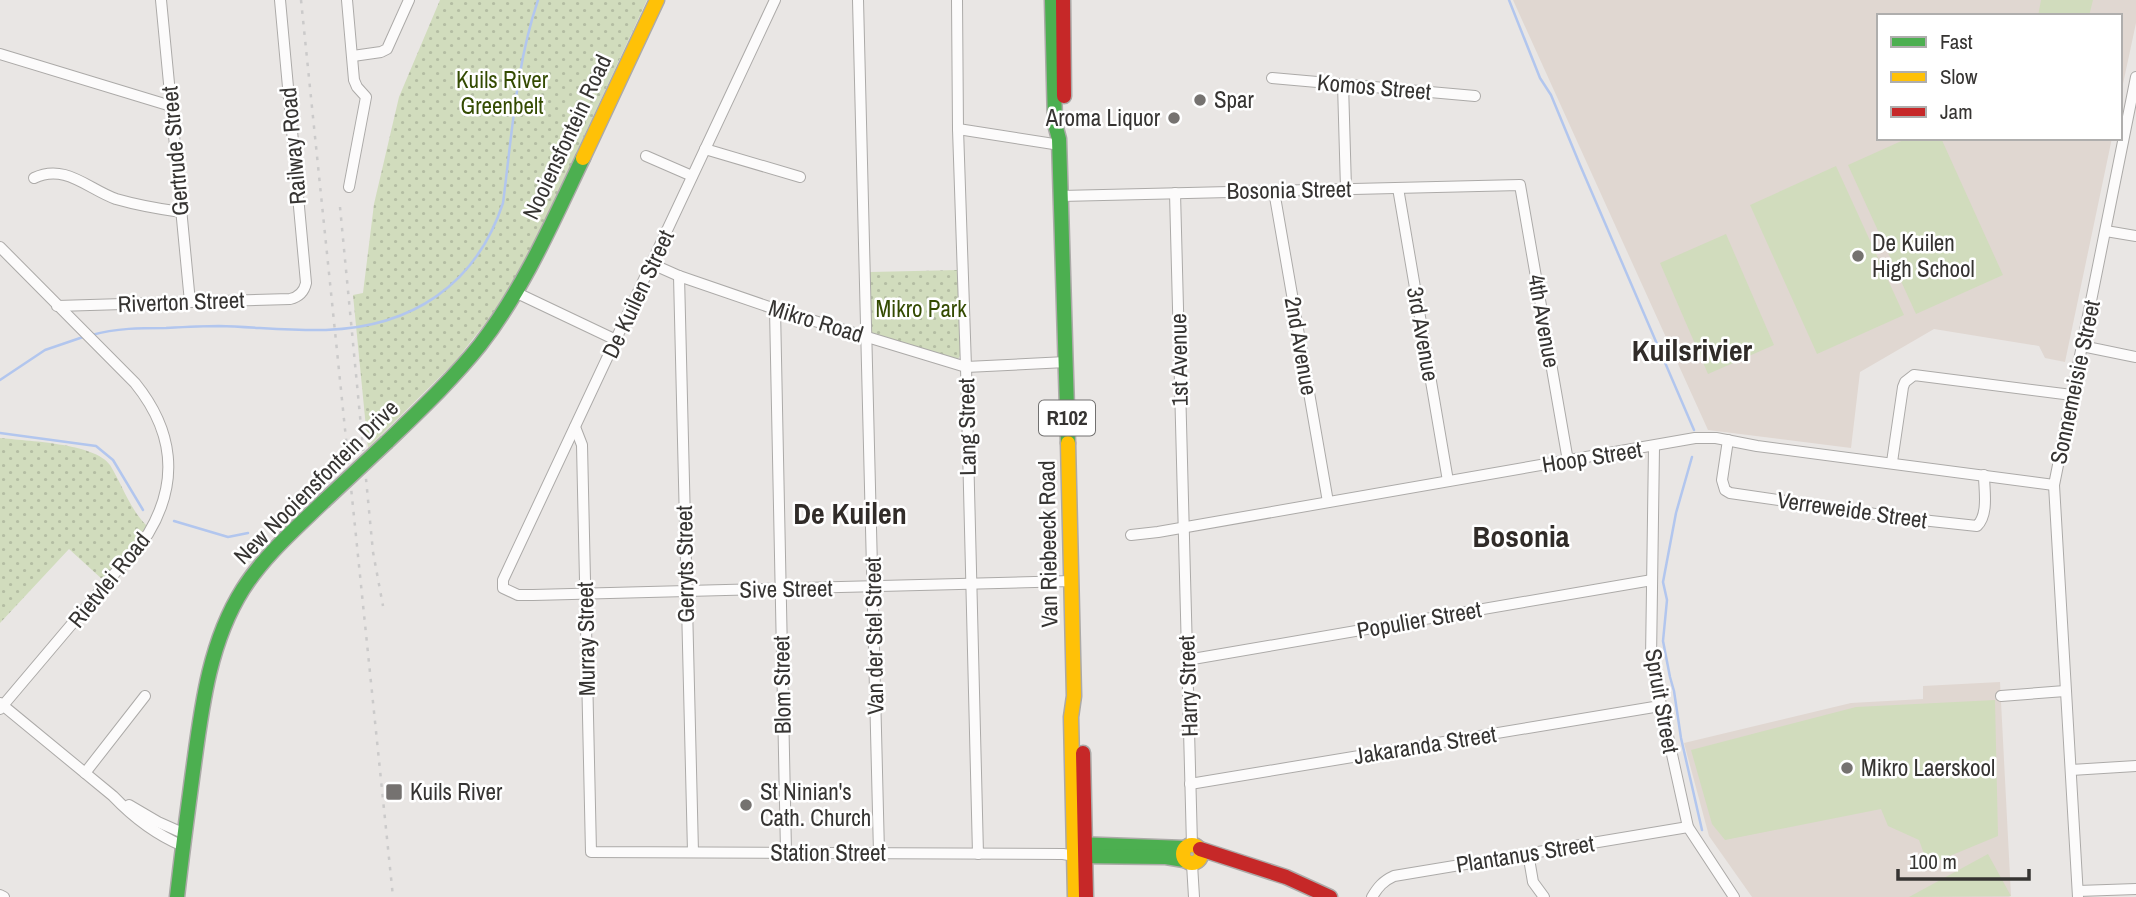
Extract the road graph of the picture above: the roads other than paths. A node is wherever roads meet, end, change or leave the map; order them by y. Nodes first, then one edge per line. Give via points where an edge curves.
1 (161, 0) edge
2 (280, 0) edge
3 (347, 0) edge
4 (409, 0) edge
5 (657, 0) edge
6 (775, 0) edge
7 (858, 0) edge
8 (957, 0) edge
9 (1052, 0) edge
10 (1063, 0) edge
11 (0, 54) edge
12 (353, 56) junction
13 (2136, 77) edge
14 (1272, 78) dead end
15 (1343, 84) junction
16 (1475, 96) dead end
17 (171, 106) junction
18 (2133, 111) edge
19 (958, 129) junction
20 (1060, 142) junction
21 (705, 149) junction
22 (646, 156) dead end
23 (692, 176) junction
24 (800, 177) dead end
25 (34, 178) dead end
26 (1516, 184) joint
27 (349, 187) dead end
28 (1398, 188) junction
29 (1346, 189) junction
30 (1274, 191) junction
31 (1174, 193) junction
32 (1061, 196) junction
33 (181, 212) junction
34 (2106, 230) junction
35 (2136, 236) edge
36 (0, 247) edge
37 (652, 264) junction
38 (679, 275) junction
39 (303, 291) joint
40 (517, 293) junction
41 (190, 302) junction
42 (57, 306) junction
43 (775, 309) junction
44 (867, 337) junction
45 (616, 340) junction
46 (2082, 346) junction
47 (2136, 357) edge
48 (1066, 362) junction
49 (966, 367) junction
50 (2072, 395) junction
51 (575, 427) junction
52 (1728, 440) junction
53 (1654, 447) junction
54 (1568, 461) junction
55 (1892, 462) junction
56 (1984, 475) junction
57 (1448, 481) junction
58 (2054, 485) junction
59 (1328, 502) junction
60 (1183, 527) junction
61 (1131, 535) dead end
62 (1652, 580) junction
63 (1072, 582) junction
64 (970, 585) junction
65 (873, 587) junction
66 (503, 588) joint
67 (779, 590) junction
68 (686, 592) junction
69 (585, 595) junction
70 (1186, 660) junction
71 (2065, 691) junction
72 (145, 696) dead end
73 (2001, 696) dead end
74 (1, 705) edge
75 (1660, 706) junction
76 (2136, 766) edge
77 (2071, 769) junction
78 (85, 773) junction
79 (1190, 784) junction
80 (1688, 827) junction
81 (184, 840) junction
82 (1077, 851) junction
83 (591, 852) joint
84 (693, 852) junction
85 (786, 852) junction
86 (879, 853) junction
87 (1528, 853) junction
88 (978, 854) junction
89 (1192, 854) junction
90 (2136, 889) edge
91 (2078, 894) edge
92 (177, 897) edge
93 (1075, 897) edge
94 (1086, 897) edge
95 (1194, 897) edge
96 (1330, 897) edge
97 (1372, 897) edge
98 (1544, 897) edge
99 (1734, 897) edge

1 - 17 street, Gertrude Street
2 - 39 street, Railway Road via 306,283
3 - 12 street
4 - 12 street via 387,49
5 - 40 street, Nooiensfontein Road
6 - 21 street, De Kuilen Street
7 - 44 street, Van der Stel Street
8 - 19 street, Lang Street
9 - 20 street, Van Riebeeck Road / R102 via 1055,124
10 - 20 street, Van Riebeeck Road / R102 via 1064,125
11 - 17 street
12 - 27 street via 356,84 366,97
13 - 18 street, Sonnemeisie Street
14 - 15 street, Komos Street
15 - 16 street, Komos Street
15 - 29 street
17 - 33 street, Gertrude Street
18 - 34 street, Sonnemeisie Street
19 - 20 street
19 - 49 street, Lang Street
20 - 32 street, Van Riebeeck Road / R102
21 - 23 street, De Kuilen Street
21 - 24 street
22 - 23 street
23 - 37 street, De Kuilen Street
25 - 33 street via 60,173 116,199
26 - 28 street, Bosonia Street
26 - 54 street, 4th Avenue via 1522,189
28 - 29 street, Bosonia Street
28 - 57 street, 3rd Avenue
29 - 30 street, Bosonia Street
30 - 31 street, Bosonia Street
30 - 59 street, 2nd Avenue
31 - 32 street, Bosonia Street
31 - 60 street, 1st Avenue
32 - 48 street, Van Riebeeck Road / R102
33 - 41 street, Gertrude Street
34 - 35 street
34 - 46 street, Sonnemeisie Street
36 - 42 street, Rietvlei Road
37 - 38 street, Mikro Road
37 - 45 street, De Kuilen Street
38 - 43 street, Mikro Road
38 - 68 street, Gerryts Street
39 - 41 street, Riverton Street via 290,299
40 - 45 street
40 - 81 street, New Nooiensfontein Drive, bridge via 451,379 323,502 244,588 219,635 210,666
41 - 42 street, Riverton Street
42 - 74 street, Rietvlei Road via 148,399 160,421 169,465 163,503 141,544
43 - 44 street, Mikro Road
43 - 67 street, Blom Street
44 - 49 street, Mikro Road
44 - 65 street, Van der Stel Street
45 - 51 street, De Kuilen Street
46 - 47 street
46 - 50 street, Sonnemeisie Street
48 - 49 street, Mikro Road
48 - 63 street, Van Riebeeck Road / R102
49 - 64 street, Lang Street
50 - 55 street via 1914,375 1903,387
50 - 58 street, Sonnemeisie Street
51 - 66 street, De Kuilen Street
51 - 69 street, Murray Street via 582,445
52 - 53 street, Hoop Street via 1695,439
52 - 55 street, Hoop Street
52 - 56 street, Verreweide Street via 1722,480 1730,494 1903,518 1977,526 1984,514
53 - 54 street, Hoop Street
53 - 62 street, Spruit Street
54 - 57 street, Hoop Street
55 - 56 street, Hoop Street
56 - 58 street, Hoop Street
57 - 59 street, Hoop Street
58 - 71 street, Sonnemeisie Street
59 - 60 street, Hoop Street
60 - 61 street, Hoop Street
60 - 70 street, Harry Street
62 - 70 street, Populier Street
62 - 75 street, Spruit Street via 1651,659
63 - 64 street, Sive Street
63 - 82 street, Van Riebeeck Road / R102 via 1074,696 1082,739
64 - 65 street, Sive Street
64 - 88 street, Lang Street
65 - 67 street, Sive Street
65 - 86 street, Van der Stel Street
66 - 69 street, Sive Street via 518,595
67 - 68 street, Sive Street
67 - 85 street, Blom Street
68 - 69 street, Sive Street
68 - 84 street, Gerryts Street
69 - 83 street, Murray Street
70 - 79 street, Harry Street
71 - 73 street
71 - 77 street, Sonnemeisie Street
72 - 78 street
74 - 78 street
75 - 79 street, Jakaranda Street
75 - 80 street, Spruit Street
76 - 77 street
77 - 91 street, Sonnemeisie Street
78 - 81 street
79 - 89 street, Harry Street
80 - 87 street, Plantanus Street
80 - 99 street, Spruit Street
81 - 92 street, New Nooiensfontein Drive
82 - 88 street, Station Street
82 - 89 street
82 - 93 street, Van Riebeeck Road / R102
82 - 94 street, Van Riebeeck Road / R102
83 - 84 street, Station Street
84 - 85 street, Station Street
85 - 86 street, Station Street
86 - 88 street, Station Street
87 - 97 street, Plantanus Street via 1394,876
87 - 98 street via 1534,882
89 - 95 street, Harry Street
89 - 96 street via 1245,864
90 - 91 street

